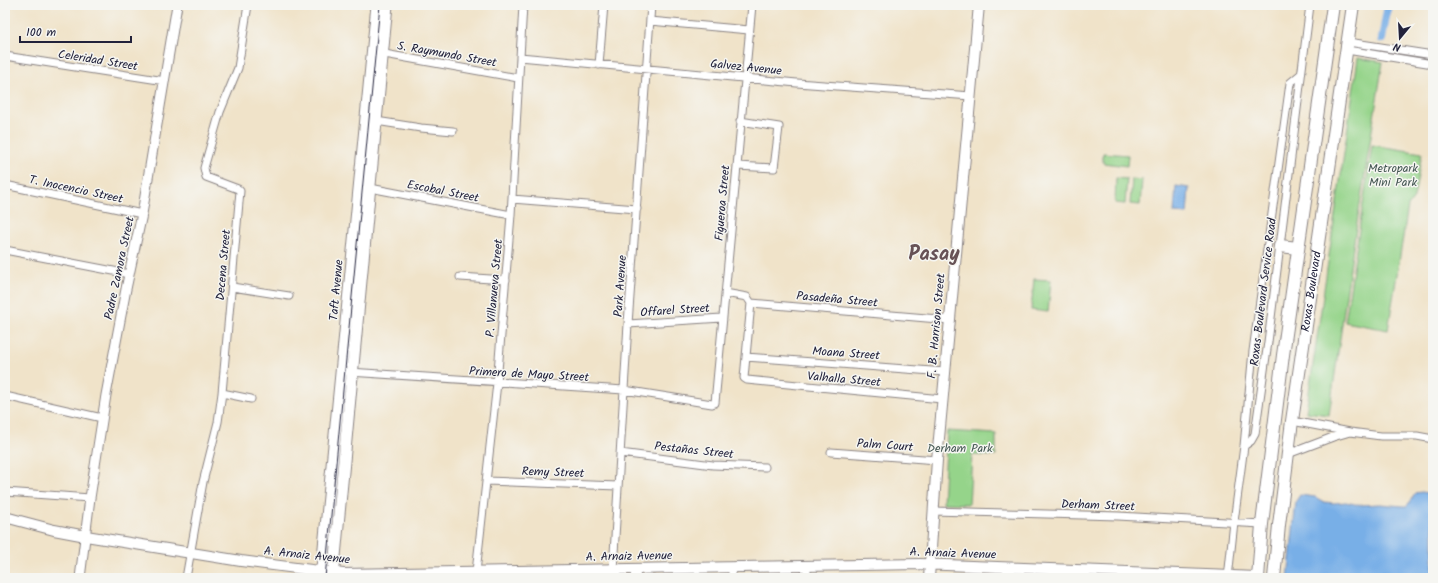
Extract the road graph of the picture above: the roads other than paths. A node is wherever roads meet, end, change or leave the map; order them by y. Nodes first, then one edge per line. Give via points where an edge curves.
1 (177, 5) edge
2 (248, 5) edge
3 (377, 5) edge
4 (387, 5) edge
5 (523, 5) edge
6 (604, 5) edge
7 (651, 5) edge
8 (752, 5) edge
9 (979, 5) edge
10 (1310, 5) edge
11 (1333, 5) edge
12 (1353, 5) edge
13 (650, 21) junction
14 (749, 30) junction
15 (1347, 46) junction
16 (1394, 49) junction
17 (378, 53) junction
18 (1433, 55) edge
19 (5, 56) edge
20 (520, 57) junction
21 (1393, 58) junction
22 (1433, 64) edge
23 (599, 65) junction
24 (646, 69) junction
25 (1301, 74) junction
26 (745, 77) junction
27 (518, 78) junction
28 (165, 81) junction
29 (374, 94) junction
30 (971, 96) junction
31 (376, 121) junction
32 (740, 122) junction
33 (453, 131) dead end
34 (737, 166) junction
35 (366, 172) junction
36 (5, 185) edge
37 (370, 188) junction
38 (512, 199) junction
39 (636, 209) junction
40 (142, 214) junction
41 (511, 215) junction
42 (1280, 246) junction
43 (1298, 248) junction
44 (5, 250) edge
45 (358, 258) junction
46 (129, 274) junction
47 (460, 277) dead end
48 (506, 280) junction
49 (232, 287) junction
50 (725, 293) junction
51 (289, 296) dead end
52 (751, 303) junction
53 (722, 318) junction
54 (950, 320) junction
55 (628, 324) junction
56 (746, 357) junction
57 (347, 372) junction
58 (945, 372) junction
59 (497, 383) junction
60 (624, 390) junction
61 (222, 393) junction
62 (5, 396) edge
63 (251, 399) dead end
64 (942, 399) junction
65 (715, 403) joint
66 (102, 418) junction
67 (1292, 421) junction
68 (1350, 432) junction
69 (1433, 439) edge
70 (1244, 446) junction
71 (831, 452) dead end
72 (620, 453) junction
73 (1288, 454) junction
74 (936, 460) junction
75 (765, 467) dead end
76 (486, 481) junction
77 (618, 486) junction
78 (5, 492) edge
79 (90, 498) junction
80 (933, 511) junction
81 (5, 517) edge
82 (1234, 522) junction
83 (1262, 524) junction
84 (86, 536) junction
85 (190, 553) junction
86 (808, 565) junction
87 (930, 565) junction
88 (732, 567) junction
89 (613, 570) junction
90 (476, 572) junction
91 (636, 573) edge
92 (1079, 574) edge
93 (321, 575) edge
94 (338, 576) edge
95 (1228, 577) edge
96 (1258, 577) edge
97 (80, 578) edge
98 (186, 578) edge
99 (732, 578) edge
100 (807, 578) edge
101 (930, 578) edge
102 (1274, 578) edge

1 - 28 street, Padre Zamora Street
2 - 49 street, Decena Street via 238,68 220,112 204,168 206,177 240,191
3 - 17 main road, Taft Avenue
4 - 17 main road, Taft Avenue
5 - 20 street, P. Villanueva Street
6 - 23 street
7 - 13 street, Park Avenue
8 - 14 street, Figueroa Street
9 - 30 main road, F. B. Harrison Street
10 - 25 street, Roxas Boulevard Service Road
11 - 43 highway, Roxas Boulevard
12 - 15 highway, Roxas Boulevard
13 - 14 street
13 - 24 street, Park Avenue
14 - 26 street, Figueroa Street
15 - 16 street
15 - 21 street
15 - 67 highway, Roxas Boulevard
16 - 18 street
16 - 21 street
17 - 27 street, S. Raymundo Street
17 - 29 main road, Taft Avenue
19 - 28 street, Celeridad Street
20 - 23 street, Galvez Avenue
20 - 27 street, P. Villanueva Street
21 - 22 street
23 - 24 street, Galvez Avenue
24 - 26 street, Galvez Avenue
24 - 39 street, Park Avenue
25 - 42 street, Roxas Boulevard Service Road
25 - 70 street via 1290,83 1253,351
26 - 30 street, Galvez Avenue
26 - 32 street, Figueroa Street
27 - 38 street, P. Villanueva Street
28 - 40 street, Padre Zamora Street
29 - 31 main road, Taft Avenue
29 - 35 main road, Taft Avenue
30 - 54 main road, F. B. Harrison Street
31 - 33 street
31 - 35 main road, Taft Avenue
32 - 34 street, Figueroa Street
32 - 34 street via 779,127 774,168
34 - 50 street, Figueroa Street
35 - 37 main road, Taft Avenue
35 - 45 main road, Taft Avenue
36 - 40 street, T. Inocencio Street
37 - 41 street, Escobal Street
37 - 45 main road, Taft Avenue
38 - 39 street
38 - 41 street, P. Villanueva Street
39 - 55 street, Park Avenue
40 - 46 street, Padre Zamora Street
41 - 48 street, P. Villanueva Street
42 - 43 highway
42 - 70 street, Roxas Boulevard Service Road via 1255,434
43 - 83 highway, Roxas Boulevard
44 - 46 street
45 - 57 main road, Taft Avenue
46 - 66 street, Padre Zamora Street
47 - 48 street
48 - 59 street, P. Villanueva Street
49 - 51 street
49 - 61 street, Decena Street
50 - 52 street, Pasadeña Street via 747,297
50 - 53 street, Figueroa Street
52 - 54 street, Pasadeña Street
52 - 56 street
53 - 55 street, Offarel Street
53 - 65 street, Figueroa Street
54 - 58 main road, F. B. Harrison Street
55 - 60 street, Park Avenue
56 - 58 street, Moana Street
56 - 64 street, Valhalla Street via 744,378 751,381
57 - 59 street, Primero de Mayo Street
57 - 93 main road, Taft Avenue
57 - 94 main road, Taft Avenue
58 - 64 main road, F. B. Harrison Street
59 - 60 street, Primero de Mayo Street
59 - 76 street, P. Villanueva Street
60 - 65 street, Primero de Mayo Street
60 - 72 street, Park Avenue
61 - 63 street
61 - 85 street, Decena Street
62 - 66 street
64 - 74 main road, F. B. Harrison Street
66 - 79 street, Padre Zamora Street
67 - 68 street
67 - 73 highway, Roxas Boulevard
68 - 69 street
68 - 73 street
70 - 82 street, Roxas Boulevard Service Road
71 - 74 street, Palm Court
72 - 75 street, Pestañas Street via 713,465
72 - 77 street, Park Avenue
73 - 102 highway, Roxas Boulevard
74 - 80 main road, F. B. Harrison Street
76 - 77 street, Remy Street
76 - 90 street, P. Villanueva Street
77 - 89 street, Park Avenue
78 - 79 street
79 - 84 street, Padre Zamora Street
80 - 82 street, Derham Street
80 - 87 main road, F. B. Harrison Street
81 - 84 main road, A. Arnaiz Avenue
82 - 83 street, Derham Street
82 - 95 street, Roxas Boulevard Service Road
83 - 96 highway, Roxas Boulevard
84 - 85 main road, A. Arnaiz Avenue
84 - 97 street, Padre Zamora Street
85 - 93 main road, A. Arnaiz Avenue
85 - 98 street, Decena Street
86 - 87 main road, A. Arnaiz Avenue
86 - 88 main road, A. Arnaiz Avenue
86 - 100 street
87 - 92 main road, A. Arnaiz Avenue
87 - 101 main road, F. B. Harrison Street
88 - 91 main road, A. Arnaiz Avenue
88 - 99 street
89 - 90 main road, A. Arnaiz Avenue
89 - 91 main road, A. Arnaiz Avenue
90 - 94 main road, A. Arnaiz Avenue
92 - 95 main road, A. Arnaiz Avenue
93 - 94 main road, A. Arnaiz Avenue
95 - 96 main road, A. Arnaiz Avenue

